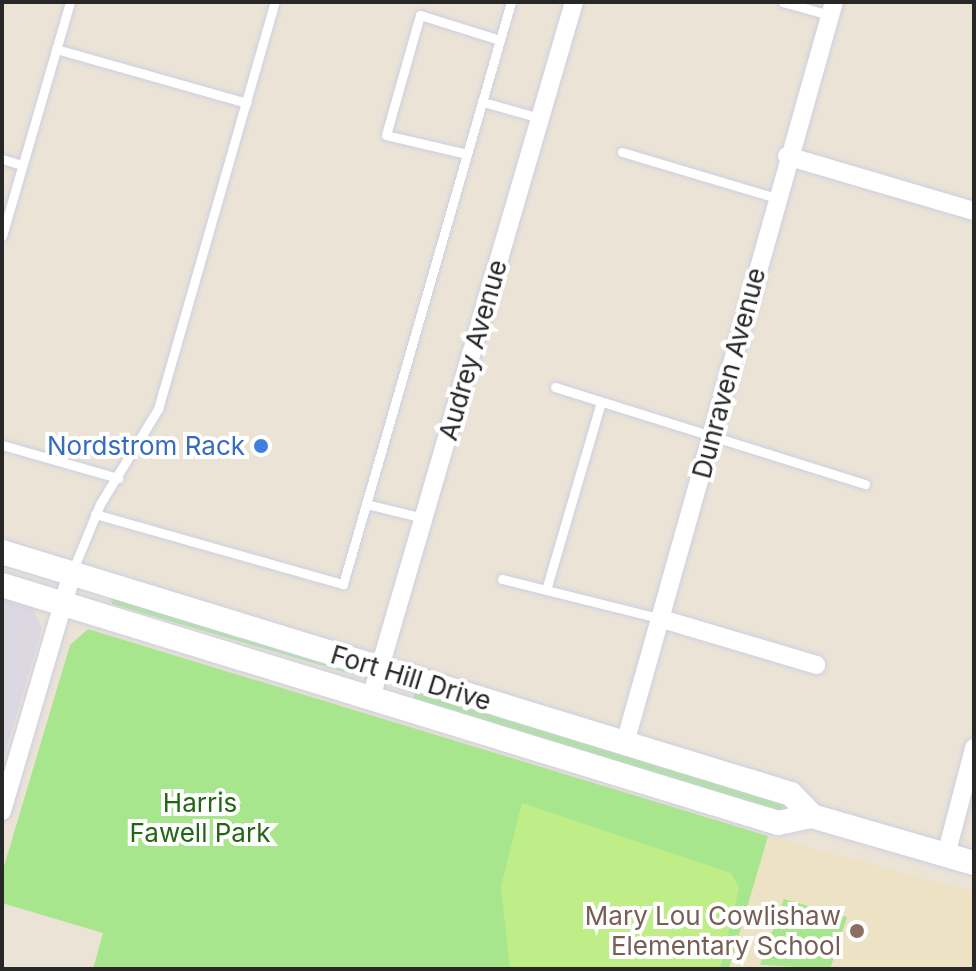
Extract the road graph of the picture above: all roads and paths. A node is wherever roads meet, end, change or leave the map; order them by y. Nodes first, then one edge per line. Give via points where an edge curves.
1 (70, 2) edge
2 (275, 2) edge
3 (511, 2) edge
4 (574, 2) edge
5 (783, 2) edge
6 (832, 8) edge
7 (500, 40) junction
8 (56, 49) junction
9 (483, 102) junction
10 (247, 103) junction
11 (540, 118) junction
12 (622, 152) dead end
13 (467, 154) junction
14 (787, 156) junction
15 (2, 159) edge
16 (22, 165) junction
17 (776, 198) junction
18 (974, 211) edge
19 (2, 236) edge
20 (555, 387) dead end
21 (601, 402) junction
22 (714, 436) junction
23 (2, 445) edge
24 (118, 478) junction
25 (865, 484) dead end
26 (366, 504) junction
27 (95, 514) junction
28 (424, 518) junction
29 (2, 552) edge
30 (72, 573) junction
31 (502, 579) dead end
32 (2, 585) edge
33 (546, 590) junction
34 (62, 603) junction
35 (662, 619) junction
36 (816, 665) dead end
37 (380, 668) junction
38 (371, 698) junction
39 (625, 743) junction
40 (974, 748) edge
41 (2, 811) edge
42 (812, 816) junction
43 (946, 855) junction
44 (974, 863) edge

1 - 8 lane
2 - 10 lane
3 - 7 lane
4 - 11 street, Audrey Avenue
5 - 6 lane
6 - 14 street, Dunraven Avenue
7 - 9 lane
7 - 13 lane via 420,15 386,135
8 - 10 lane
8 - 16 lane
9 - 11 lane
9 - 13 lane
10 - 24 lane via 158,409
11 - 28 street, Audrey Avenue
12 - 17 lane
13 - 26 lane
14 - 17 street, Dunraven Avenue
14 - 18 street
15 - 16 lane
16 - 19 lane
17 - 22 street, Dunraven Avenue
20 - 21 lane
21 - 22 lane
21 - 33 lane
22 - 25 lane
22 - 35 street, Dunraven Avenue
23 - 24 lane
24 - 27 lane
26 - 27 lane via 343,584
26 - 28 lane
27 - 30 lane
28 - 37 street, Audrey Avenue
29 - 30 street, Fort Hill Drive
30 - 34 street
30 - 37 street, Fort Hill Drive
31 - 33 lane
32 - 34 street, Fort Hill Drive
33 - 35 lane
34 - 38 street, Fort Hill Drive
34 - 41 street
35 - 36 street
35 - 39 street, Dunraven Avenue
37 - 38 street, Audrey Avenue
37 - 39 street, Fort Hill Drive
38 - 42 street, Fort Hill Drive via 778,823
39 - 42 street, Fort Hill Drive via 791,794
40 - 43 street
42 - 43 street, Fort Hill Drive
43 - 44 street, Fort Hill Drive

